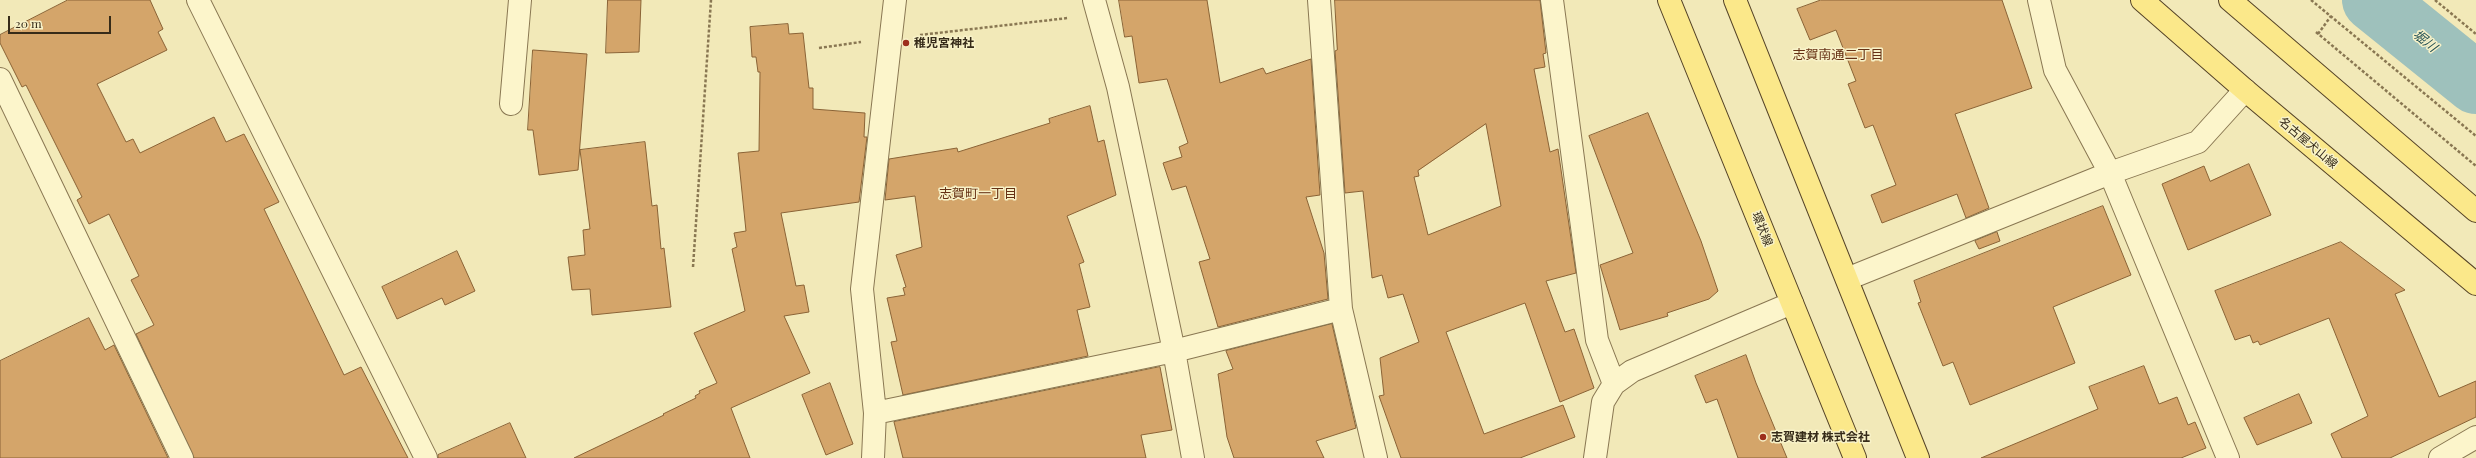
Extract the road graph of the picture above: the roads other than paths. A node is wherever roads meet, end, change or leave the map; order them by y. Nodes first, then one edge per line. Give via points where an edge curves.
1 (198, 0) edge
2 (520, 0) edge
3 (895, 0) edge
4 (1320, 0) edge
5 (1552, 0) edge
6 (1669, 0) edge
7 (1735, 0) edge
8 (2038, 0) edge
9 (2142, 0) edge
10 (2230, 0) edge
11 (1096, 7) edge
12 (0, 79) edge
13 (2245, 90) junction
14 (511, 104) dead end
15 (2110, 173) junction
16 (2476, 211) edge
17 (1847, 279) junction
18 (2476, 284) edge
19 (1792, 303) junction
20 (1341, 309) junction
21 (1174, 351) junction
22 (1614, 384) junction
23 (875, 414) junction
24 (2476, 437) edge
25 (182, 458) edge
26 (426, 458) edge
27 (873, 458) edge
28 (1193, 458) edge
29 (1376, 458) edge
30 (1595, 458) edge
31 (1855, 458) edge
32 (1918, 458) edge
33 (2228, 458) edge
34 (2440, 458) edge

1 - 26 street
2 - 14 street
3 - 23 street via 862,288
4 - 20 street
5 - 22 street via 1597,340
6 - 19 main road, 環状線
7 - 17 main road
8 - 15 street via 2054,70
9 - 13 main road, 名古屋犬山線
10 - 16 main road
11 - 21 street via 1118,87
12 - 25 street
13 - 15 street via 2198,142
13 - 18 main road, 名古屋犬山線
15 - 17 street
15 - 33 street
17 - 32 main road
19 - 22 street via 1632,371
19 - 31 main road, 環状線
20 - 21 street
20 - 29 street
21 - 23 street
21 - 28 street
22 - 30 street via 1603,402
23 - 27 street
24 - 34 street

